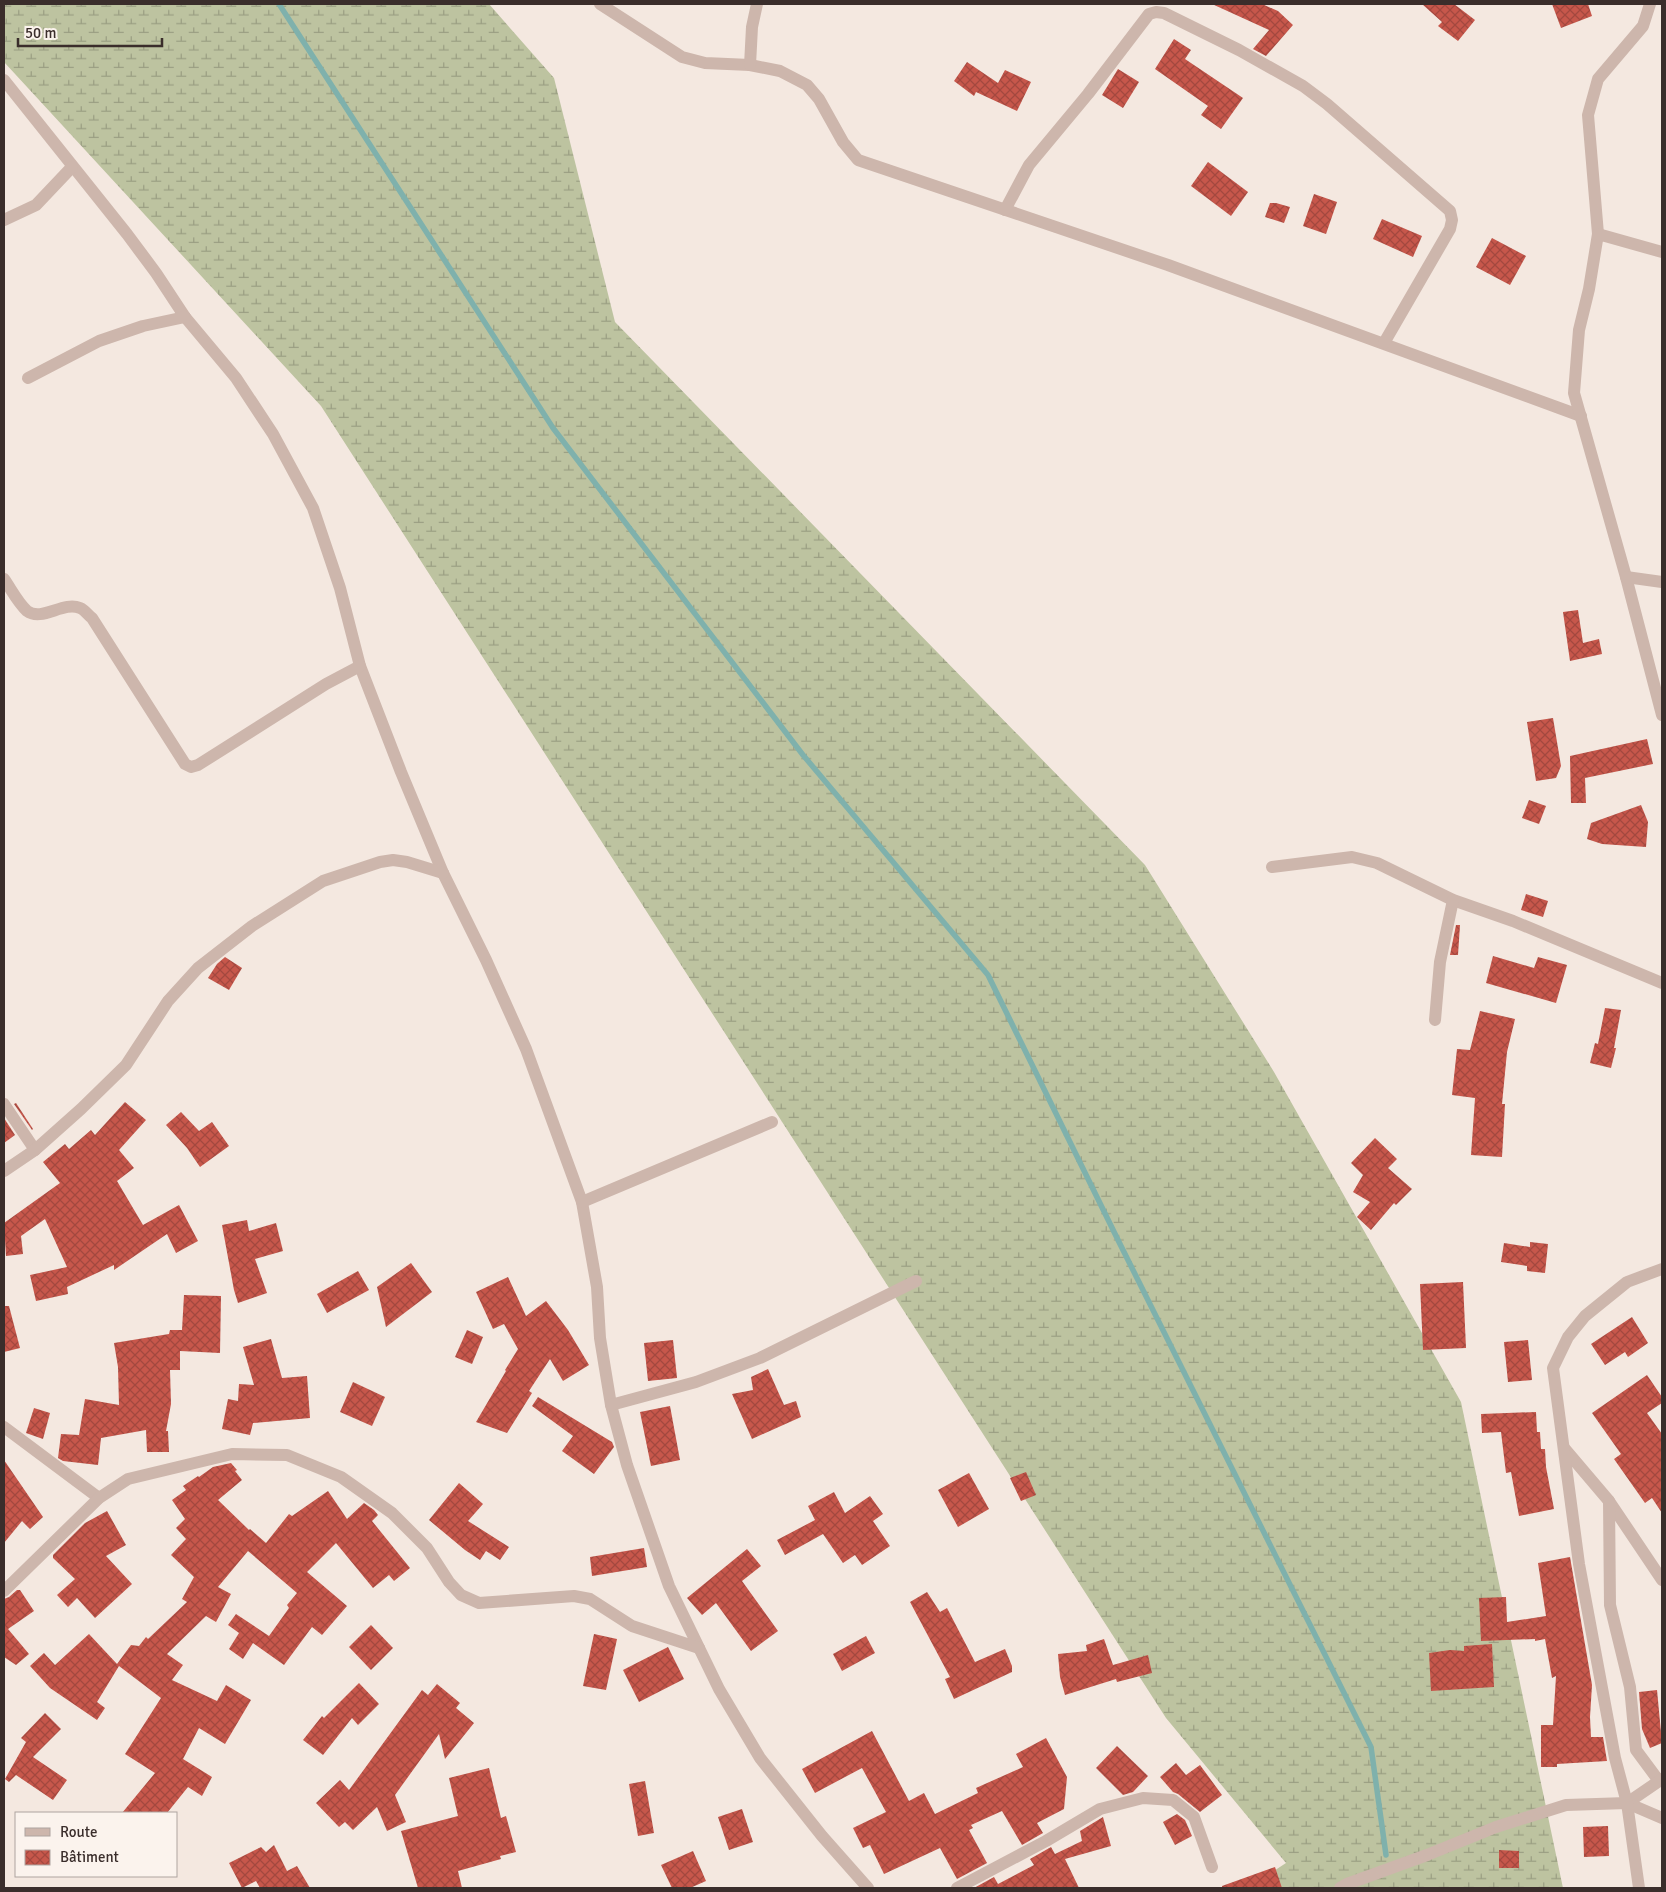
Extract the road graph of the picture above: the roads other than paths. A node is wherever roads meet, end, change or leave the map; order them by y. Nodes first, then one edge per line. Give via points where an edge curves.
1 (600, 4) edge
2 (757, 4) edge
3 (1650, 4) edge
4 (750, 65) junction
5 (4, 80) edge
6 (72, 167) junction
7 (1005, 210) junction
8 (4, 220) edge
9 (1598, 234) junction
10 (1662, 252) edge
11 (185, 317) junction
12 (1384, 343) junction
13 (28, 378) dead end
14 (1581, 416) junction
15 (1626, 577) junction
16 (4, 579) edge
17 (1662, 582) edge
18 (360, 666) junction
19 (1662, 715) edge
20 (1272, 867) dead end
21 (443, 874) junction
22 (1453, 900) junction
23 (1662, 983) edge
24 (1435, 1020) dead end
25 (4, 1104) edge
26 (772, 1122) dead end
27 (35, 1150) junction
28 (4, 1172) edge
29 (582, 1202) junction
30 (1662, 1269) edge
31 (916, 1281) dead end
32 (611, 1405) junction
33 (4, 1427) edge
34 (1564, 1448) junction
35 (99, 1498) junction
36 (1609, 1501) junction
37 (1662, 1580) edge
38 (4, 1591) edge
39 (699, 1648) junction
40 (1661, 1780) edge
41 (1627, 1803) junction
42 (1662, 1818) edge
43 (1212, 1867) dead end
44 (868, 1888) edge
45 (957, 1888) edge
46 (1340, 1888) edge
47 (1639, 1888) edge

1 - 4 street via 682,57 705,63
2 - 4 street
3 - 9 street via 1643,26 1598,79 1588,114
4 - 7 street via 780,71 807,85 858,160
5 - 6 street
6 - 8 street via 36,205
6 - 11 street via 127,234
7 - 12 street
7 - 12 street via 1029,165 1149,14 1164,13 1303,86 1450,211 1450,229
9 - 10 street
9 - 14 street via 1579,330 1574,393
11 - 13 street via 143,326 99,341
11 - 18 street via 236,378 313,508 340,588
12 - 14 street
14 - 15 street
15 - 17 street
15 - 19 street
16 - 18 street via 26,610 32,613 71,606 82,609 92,618 185,764 191,767
18 - 21 street
20 - 22 street via 1352,857 1377,863
21 - 27 street via 406,862 380,862 323,881 252,926 198,968 168,1000 126,1064
21 - 29 street via 526,1049
22 - 23 street via 1513,921
22 - 24 street via 1440,962
25 - 27 street
26 - 29 street
27 - 28 street
29 - 32 street via 597,1287 600,1338
30 - 34 street via 1627,1282 1585,1316 1568,1337 1553,1368
31 - 32 street via 760,1358 696,1382
32 - 39 street via 626,1465 668,1586
33 - 35 street
34 - 36 street
34 - 41 street via 1579,1564 1615,1758
35 - 38 street
35 - 39 street via 128,1479 183,1465 232,1454 287,1455 342,1477 392,1513 426,1548 461,1595 479,1603 574,1596 590,1599 632,1626
36 - 37 street
36 - 40 street via 1610,1605 1630,1687 1636,1750
39 - 44 street via 760,1758
40 - 41 street
41 - 42 street
41 - 46 street via 1566,1805 1496,1827
41 - 47 street
43 - 45 street via 1194,1817 1173,1800 1143,1798 1100,1809

